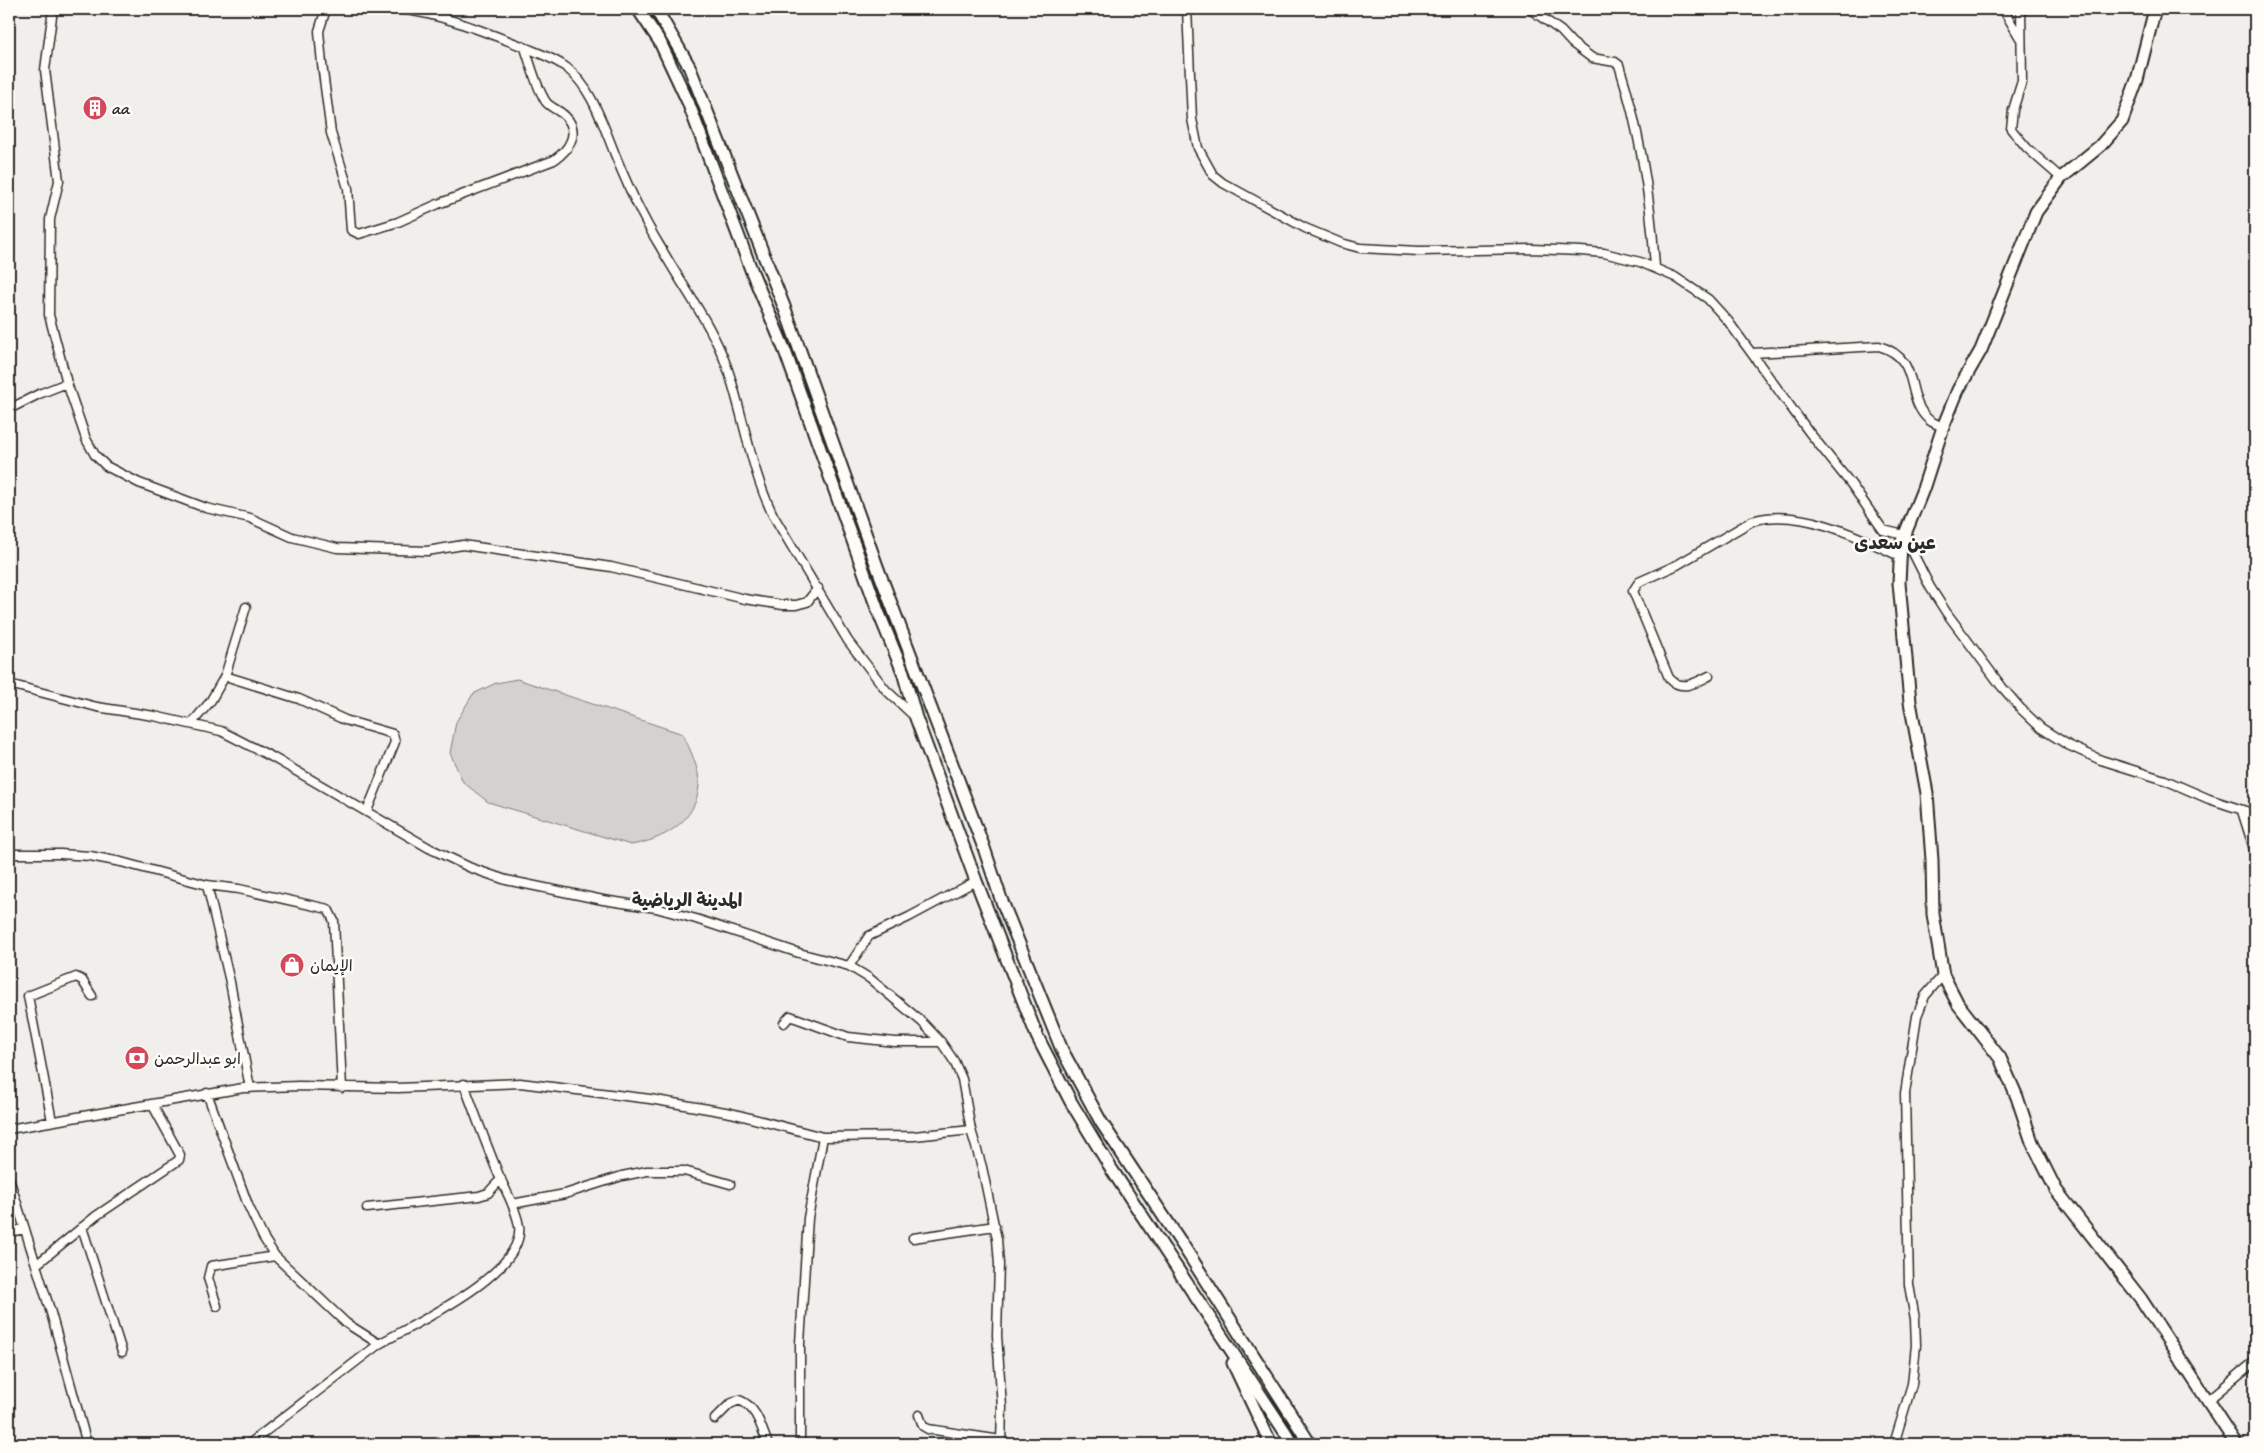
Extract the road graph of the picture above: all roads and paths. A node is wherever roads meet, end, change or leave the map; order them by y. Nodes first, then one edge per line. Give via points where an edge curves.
1 (53, 9) edge
2 (326, 9) edge
3 (400, 9) edge
4 (638, 9) edge
5 (656, 9) edge
6 (1188, 9) edge
7 (1530, 9) edge
8 (2002, 9) edge
9 (2021, 9) edge
10 (2155, 9) edge
11 (2021, 40) junction
12 (525, 48) junction
13 (2061, 178) junction
14 (1656, 268) junction
15 (1752, 353) junction
16 (66, 383) junction
17 (9, 409) edge
18 (1943, 427) junction
19 (1904, 535) junction
20 (1899, 556) junction
21 (818, 588) junction
22 (246, 606) dead end
23 (225, 676) junction
24 (1709, 676) dead end
25 (9, 684) edge
26 (916, 718) junction
27 (191, 724) junction
28 (367, 811) junction
29 (2242, 811) junction
30 (2255, 814) edge
31 (2255, 852) edge
32 (9, 854) edge
33 (976, 882) junction
34 (207, 884) junction
35 (850, 966) junction
36 (1943, 975) junction
37 (92, 996) dead end
38 (784, 1023) dead end
39 (941, 1042) junction
40 (464, 1084) junction
41 (250, 1088) junction
42 (342, 1088) junction
43 (207, 1093) junction
44 (152, 1104) junction
45 (52, 1121) junction
46 (9, 1129) edge
47 (971, 1130) junction
48 (823, 1137) junction
49 (9, 1178) edge
50 (501, 1179) junction
51 (730, 1184) dead end
52 (512, 1204) junction
53 (367, 1208) dead end
54 (995, 1226) junction
55 (82, 1228) junction
56 (25, 1229) junction
57 (9, 1232) edge
58 (913, 1238) dead end
59 (275, 1256) junction
60 (36, 1265) junction
61 (218, 1306) dead end
62 (1215, 1325) junction
63 (380, 1344) junction
64 (122, 1352) dead end
65 (2255, 1361) edge
66 (2207, 1401) junction
67 (919, 1415) dead end
68 (715, 1419) dead end
69 (1001, 1442) edge
70 (767, 1443) edge
71 (87, 1444) edge
72 (249, 1444) edge
73 (800, 1444) edge
74 (1271, 1444) edge
75 (1293, 1444) edge
76 (1310, 1444) edge
77 (1894, 1444) edge
78 (2236, 1444) edge

1 - 16 street via 45,70 59,181 50,220 49,316
2 - 12 street via 319,30 331,133 348,188 351,230 360,234 554,160 568,150 571,125 564,115 548,104
3 - 12 street via 460,22
4 - 26 main road via 660,42 688,102 785,351 903,672
5 - 76 main road via 689,66 751,221 1001,899 1062,1050 1101,1122
6 - 14 street via 1192,119 1198,148 1213,175 1241,194 1304,228 1360,248 1581,251 1622,257
7 - 14 street via 1592,58 1619,66 1639,141
8 - 11 street
9 - 11 street
10 - 13 main road via 2137,80 2122,121 2100,146
11 - 13 street via 2022,81 2011,129
12 - 21 street via 566,68 577,78 598,112 649,228 714,337 726,366 749,453 764,495
13 - 18 main road via 2036,212 1981,350 1958,390
14 - 15 street via 1708,299
15 - 18 street via 1878,346 1889,349 1906,366 1918,405 1930,420
15 - 19 street via 1884,530
16 - 17 street
16 - 21 street via 86,439 106,466 172,496 250,518 316,544 337,548 428,551 464,545 611,567 783,605 807,602
18 - 19 main road
19 - 20 main road
19 - 29 street via 1946,612 2002,687 2032,720 2056,738 2087,754 2165,780
20 - 24 street via 1820,525 1778,516 1764,517 1752,520 1639,582 1633,591 1669,678 1674,684 1687,686
20 - 36 main road via 1910,702 1927,793 1933,914
21 - 26 street via 848,641 869,670
22 - 23 street
23 - 27 street via 210,702
23 - 28 street via 300,699 345,720 393,734 395,742
25 - 27 street via 97,707
26 - 33 main road
27 - 28 street via 244,741
28 - 35 street via 429,848 470,868 506,880 696,918 799,953
29 - 30 street
29 - 31 street
32 - 34 street via 90,856
33 - 35 street via 869,936
33 - 62 main road via 1050,1064 1112,1170
34 - 41 street
34 - 42 street via 322,906 332,913
35 - 39 street via 908,1009
36 - 66 main road via 1958,1004 2000,1058 2032,1142 2056,1190 2141,1299
36 - 77 street via 1925,996 1917,1016 1905,1093 1909,1285 1916,1345 1912,1384
37 - 45 street via 82,980 76,978 28,996
38 - 39 street via 790,1016 848,1037
39 - 47 street via 962,1079
40 - 42 street
40 - 48 street via 520,1083 629,1095 731,1113
40 - 50 street
41 - 42 street
41 - 43 street
43 - 44 street
43 - 59 street via 248,1205
44 - 45 street
44 - 55 street via 180,1155 178,1160
45 - 46 street
47 - 48 street via 930,1135
47 - 54 street
48 - 73 street via 808,1218 800,1344
49 - 56 street
50 - 52 street
50 - 53 street via 488,1193 479,1196
51 - 52 street via 684,1171 647,1171 565,1194
52 - 63 street via 519,1235 514,1249 500,1267 448,1306
54 - 58 street
54 - 69 street
55 - 60 street
55 - 64 street
56 - 57 street
56 - 60 street
59 - 61 street via 210,1266 208,1278
59 - 63 street via 346,1323
60 - 71 street
62 - 74 main road
62 - 75 main road
63 - 72 street
65 - 66 street
66 - 78 main road
67 - 69 street via 923,1426 928,1429
68 - 70 street via 730,1404 743,1401 756,1416

